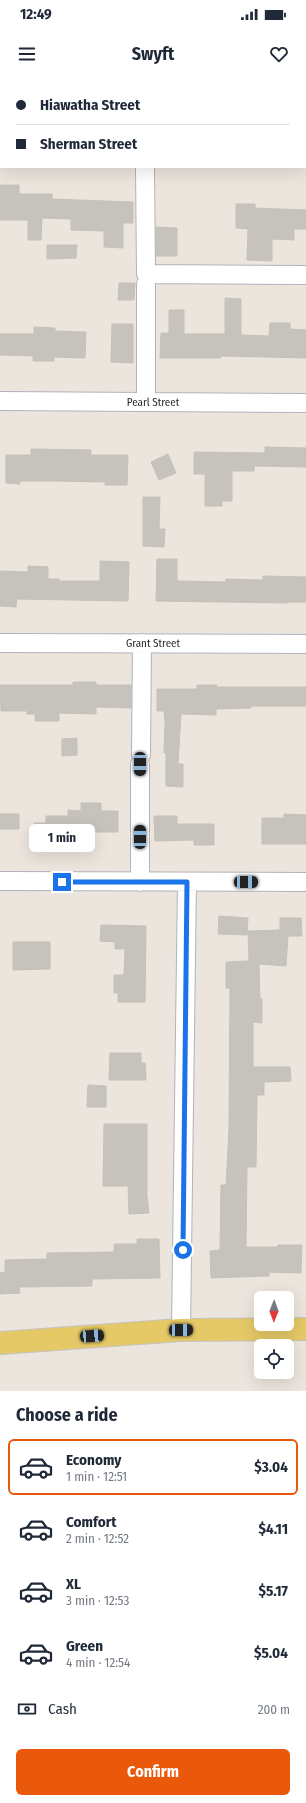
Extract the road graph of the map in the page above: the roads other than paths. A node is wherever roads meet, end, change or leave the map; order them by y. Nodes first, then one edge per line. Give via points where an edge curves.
1 (146, 168) edge
2 (306, 275) edge
3 (146, 284) dead end
4 (0, 401) edge
5 (146, 402) junction
6 (306, 403) edge
7 (0, 643) edge
8 (142, 643) junction
9 (306, 644) edge
10 (0, 881) edge
11 (140, 882) junction
12 (187, 882) junction
13 (306, 882) edge
14 (306, 1329) edge
15 (181, 1330) junction
16 (0, 1343) edge

1 - 2 street via 146,274
3 - 5 street
4 - 5 street, Pearl Street
5 - 6 street, Pearl Street
7 - 8 street, Grant Street
8 - 9 street, Grant Street
8 - 11 street
10 - 11 street
11 - 12 street
12 - 13 street
12 - 15 street
14 - 15 main road
15 - 16 main road

